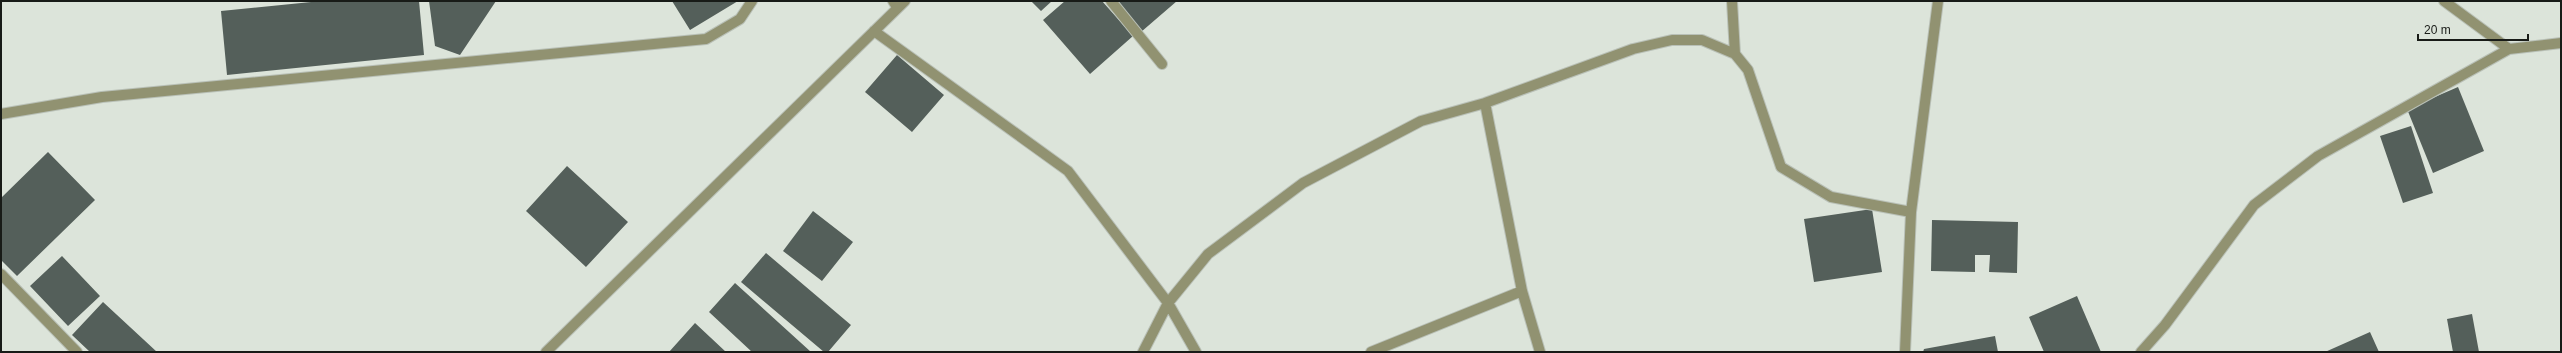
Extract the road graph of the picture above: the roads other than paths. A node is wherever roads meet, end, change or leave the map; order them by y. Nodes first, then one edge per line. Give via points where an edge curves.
1 (752, 1) edge
2 (1112, 1) edge
3 (1732, 1) edge
4 (1938, 1) edge
5 (2444, 1) edge
6 (898, 3) edge
7 (874, 31) junction
8 (2561, 43) edge
9 (2509, 49) junction
10 (1734, 54) junction
11 (1162, 64) dead end
12 (1485, 103) junction
13 (1, 114) edge
14 (1910, 212) junction
15 (1, 274) edge
16 (1522, 290) junction
17 (1168, 303) junction
18 (77, 352) edge
19 (546, 352) edge
20 (1143, 352) edge
21 (1196, 352) edge
22 (1371, 352) edge
23 (1540, 352) edge
24 (1905, 352) edge
25 (2141, 352) edge

1 - 13 street via 740,19 706,39 102,97
2 - 11 street
3 - 10 street
4 - 14 street
5 - 9 street
6 - 7 street
7 - 17 street via 1068,171
7 - 19 street
8 - 9 street
9 - 25 street via 2318,156 2254,205 2165,325
10 - 12 street via 1702,40 1672,40 1633,49
10 - 14 street via 1748,70 1781,167 1832,197
12 - 16 street
12 - 17 street via 1421,121 1303,183 1208,254
14 - 24 street
15 - 18 street
16 - 22 street
16 - 23 street
17 - 20 street
17 - 21 street

